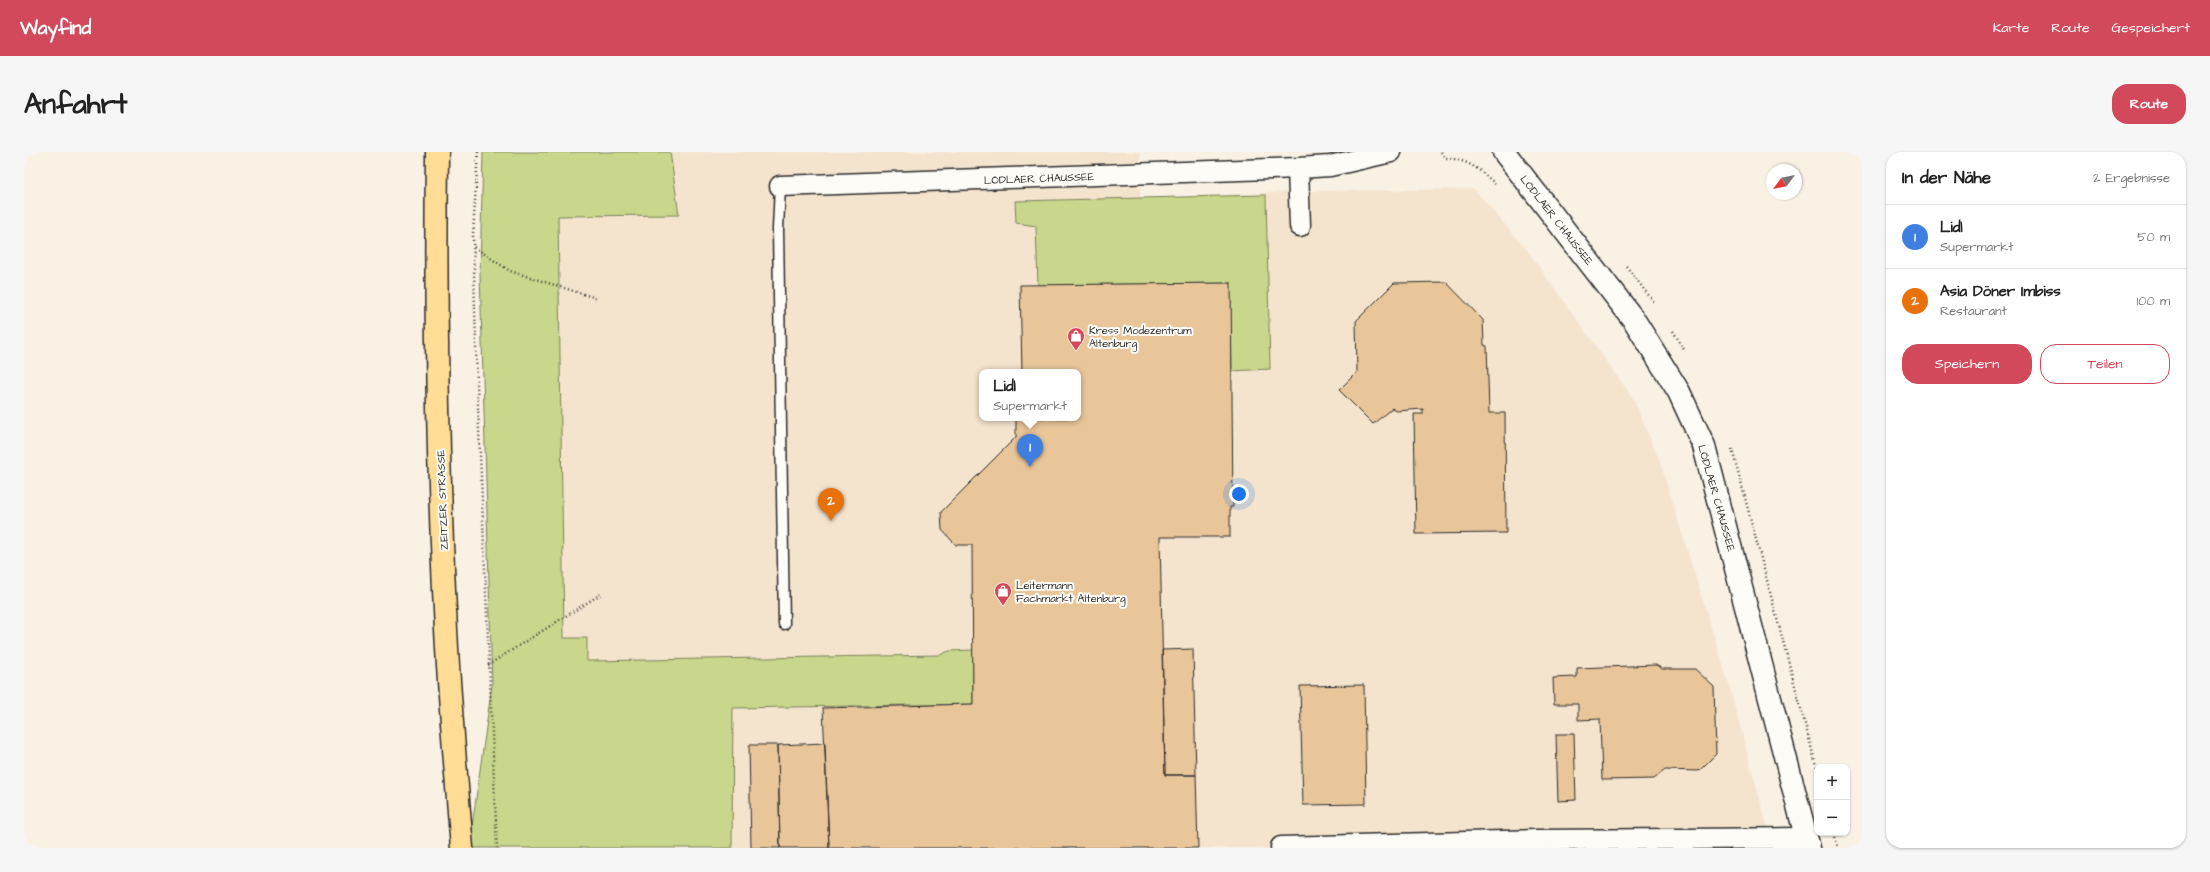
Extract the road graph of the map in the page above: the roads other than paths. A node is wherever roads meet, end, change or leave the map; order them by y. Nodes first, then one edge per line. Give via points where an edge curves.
1 (437, 152) edge
2 (1391, 152) edge
3 (1504, 152) edge
4 (1348, 158) edge
5 (1298, 168) junction
6 (780, 186) joint
7 (1300, 226) dead end
8 (784, 624) dead end
9 (1808, 843) edge
10 (1281, 847) dead end
11 (462, 848) edge

1 - 11 main road, ZEITZER STRASSE via 439,442 448,666
2 - 4 street, LÖDLAER CHAUSSEE
3 - 9 street, LÖDLAER CHAUSSEE via 1634,320 1679,392 1704,446
4 - 5 street, LÖDLAER CHAUSSEE
5 - 6 street, LÖDLAER CHAUSSEE
5 - 7 street
6 - 8 lane via 778,229
9 - 10 street via 1536,840

